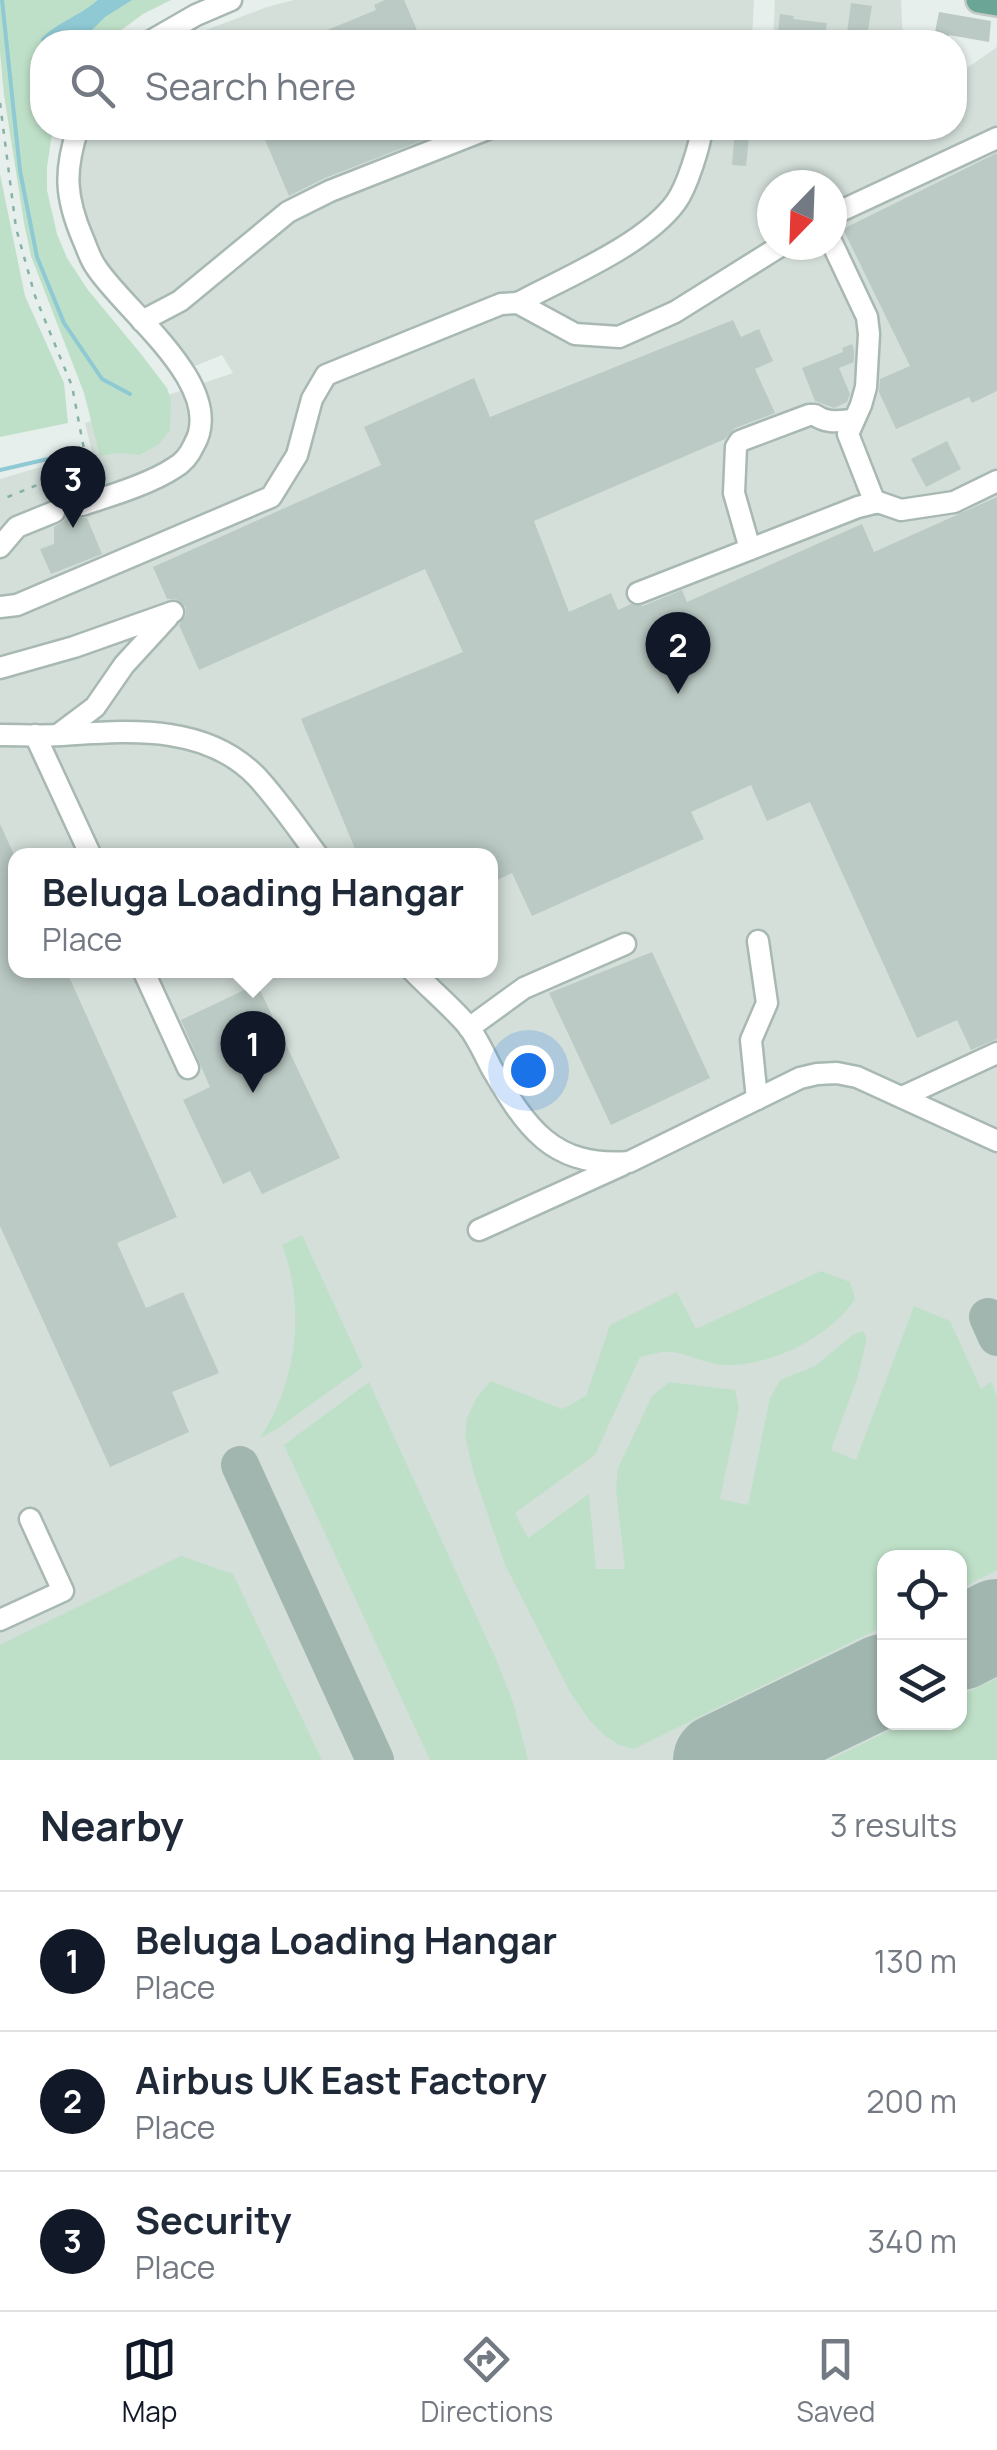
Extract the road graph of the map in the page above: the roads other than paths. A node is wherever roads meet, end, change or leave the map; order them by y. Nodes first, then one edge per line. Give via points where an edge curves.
1 (231, 0) edge
2 (979, 0) edge
3 (997, 3) edge
4 (170, 30) edge
5 (997, 138) edge
6 (74, 140) edge
7 (460, 140) edge
8 (700, 140) edge
9 (847, 209) edge
10 (758, 260) edge
11 (840, 260) edge
12 (518, 303) junction
13 (142, 321) junction
14 (854, 420) junction
15 (997, 482) edge
16 (875, 503) junction
17 (82, 505) dead end
18 (54, 512) dead end
19 (0, 547) edge
20 (750, 549) junction
21 (638, 593) dead end
22 (0, 606) edge
23 (0, 668) edge
24 (0, 734) edge
25 (46, 735) junction
26 (87, 848) edge
27 (312, 848) edge
28 (758, 941) dead end
29 (625, 944) dead end
30 (147, 978) edge
31 (420, 978) edge
32 (469, 1028) junction
33 (997, 1053) edge
34 (188, 1068) dead end
35 (902, 1097) junction
36 (757, 1100) junction
37 (997, 1141) edge
38 (629, 1162) junction
39 (478, 1230) dead end
40 (30, 1520) dead end
41 (0, 1620) edge

1 - 4 street
2 - 3 main road
5 - 9 street
6 - 13 street via 71,210 96,267
7 - 13 street via 288,212 180,301
8 - 12 street via 678,200 649,228 584,271
10 - 12 street via 620,337 575,334
11 - 14 street via 868,318 866,387
12 - 22 street via 501,304 326,375 312,399 298,455 271,496 17,605
13 - 17 street via 190,381 200,407 198,439 175,468
14 - 16 street via 848,434
14 - 20 street via 809,416 740,442 734,493
15 - 16 street via 954,502 901,510
16 - 20 street
18 - 19 street via 17,527
20 - 21 street
23 - 25 street via 173,612 124,664 95,708
24 - 25 street
25 - 26 street
25 - 27 street via 147,731 213,746 257,777
28 - 36 street via 766,1003 751,1040
29 - 32 street via 524,988
30 - 34 street
31 - 32 street
32 - 38 street via 526,1124 553,1147 592,1162
33 - 35 street
35 - 36 street via 837,1073 800,1078
35 - 37 street
36 - 38 street
38 - 39 street
40 - 41 street via 63,1591

